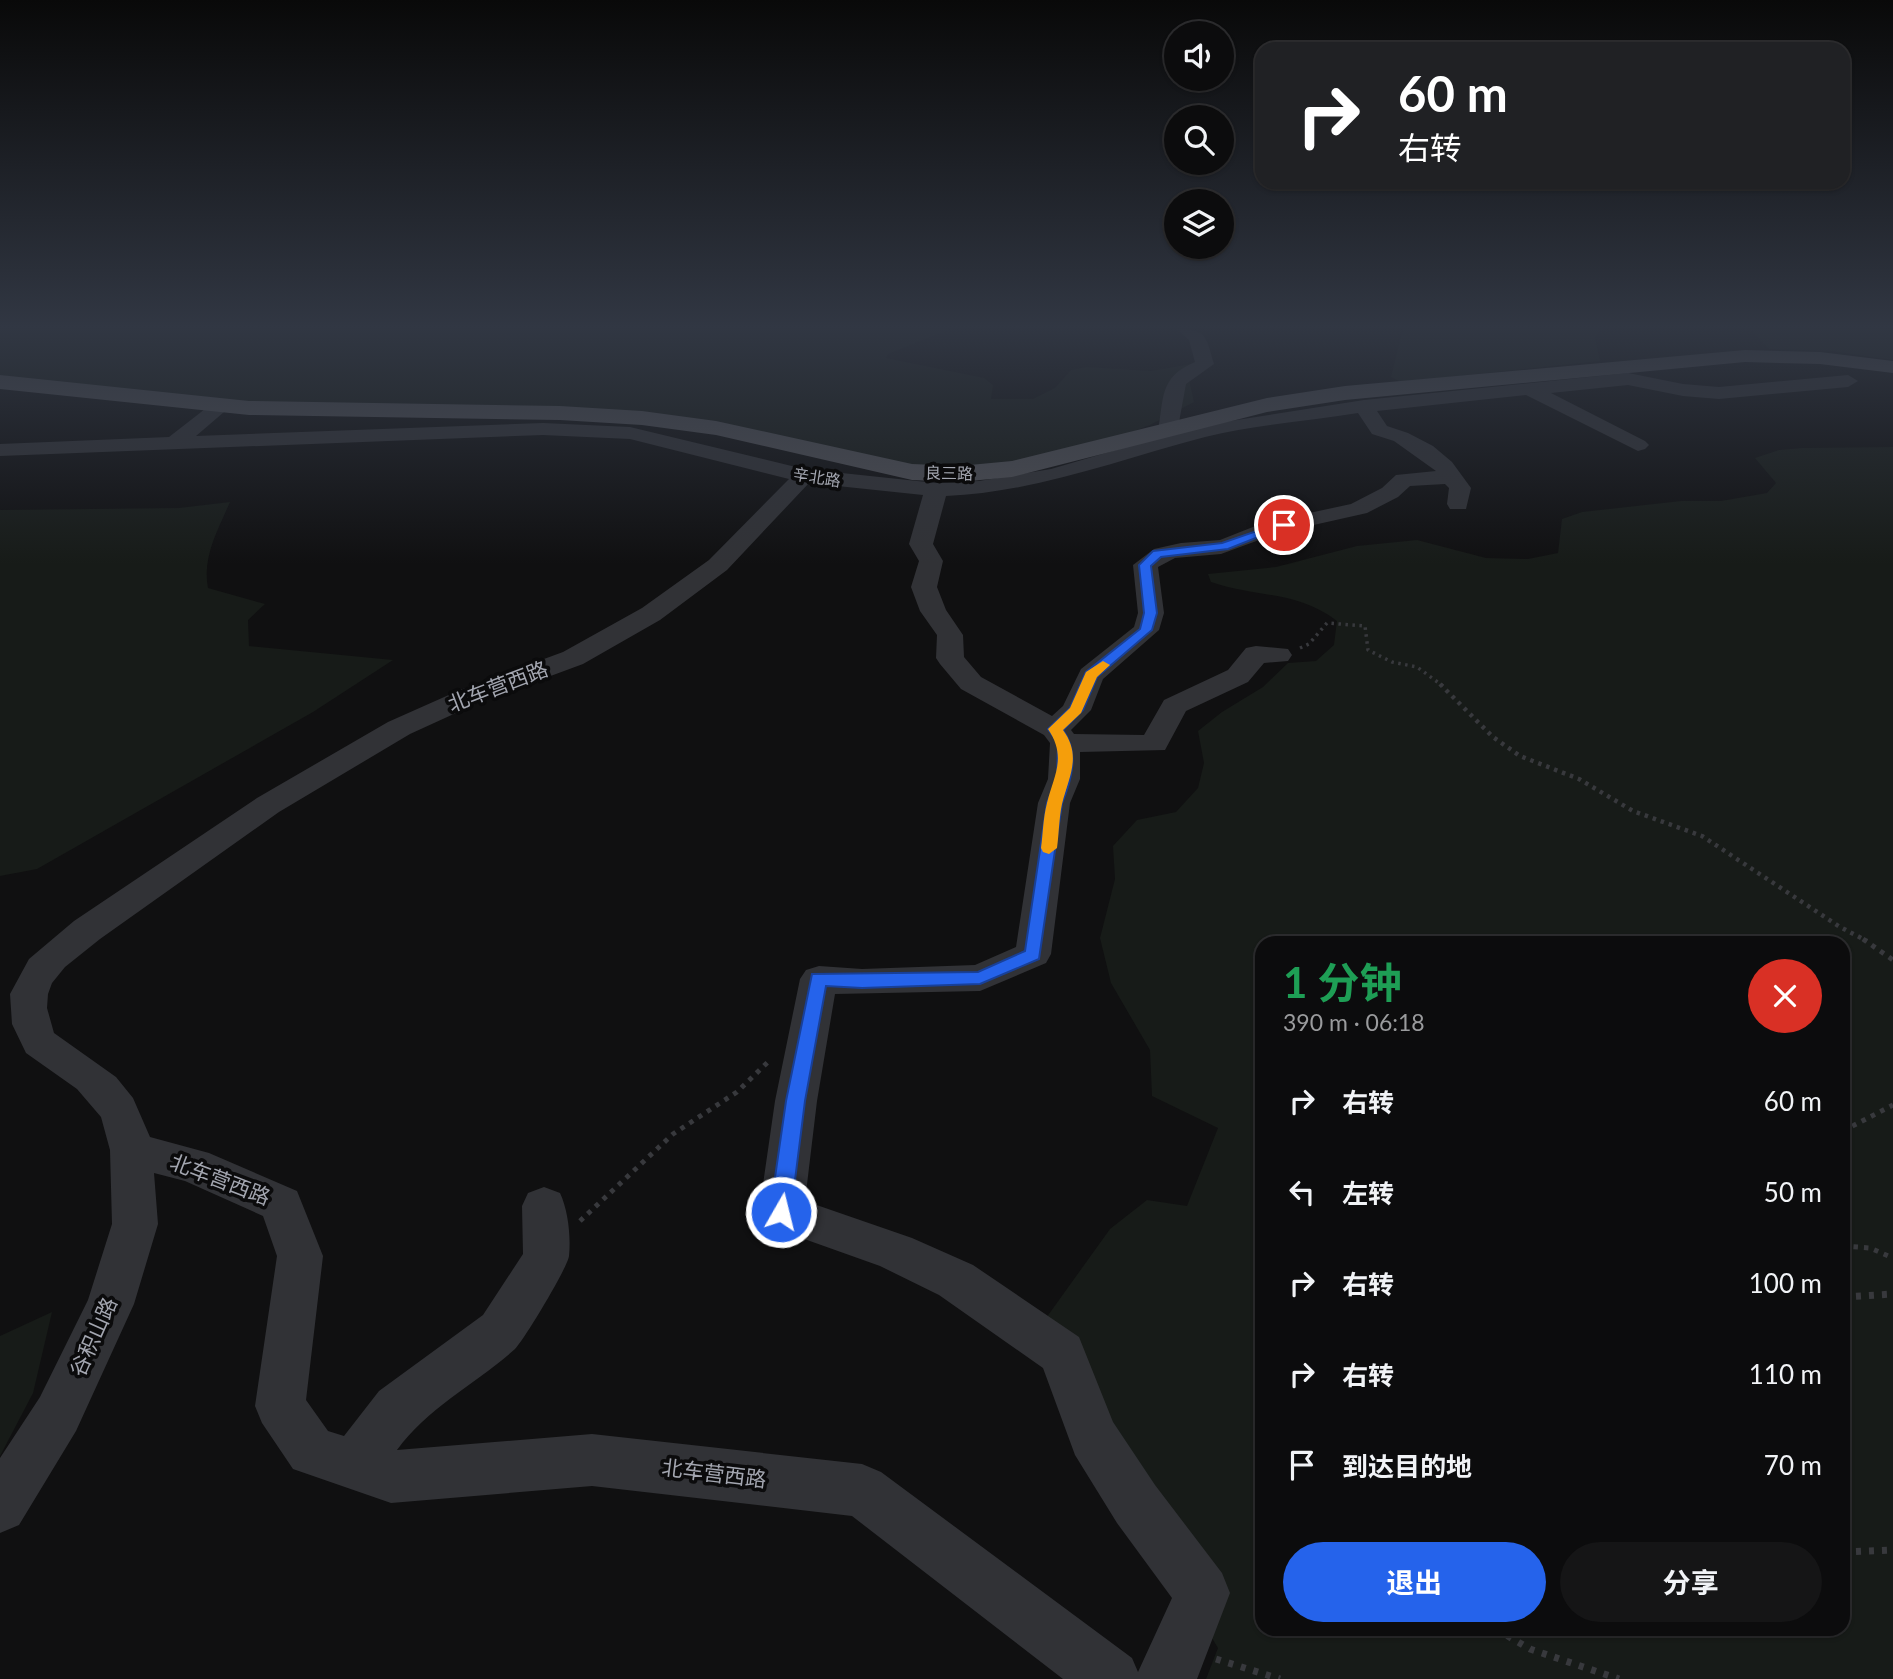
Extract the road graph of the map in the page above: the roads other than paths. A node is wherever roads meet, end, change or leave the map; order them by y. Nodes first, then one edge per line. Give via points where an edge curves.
1 (219, 407) edge
2 (268, 407) edge
3 (1172, 407) edge
4 (1258, 407) edge
5 (1355, 407) edge
6 (1365, 407) edge
7 (1565, 407) edge
8 (1168, 431) junction
9 (175, 443) junction
10 (1639, 445) dead end
11 (0, 450) edge
12 (804, 477) junction
13 (1449, 477) junction
14 (936, 491) junction
15 (1458, 504) dead end
16 (1278, 655) road end
17 (1060, 736) junction
18 (131, 1150) junction
19 (544, 1206) dead end
20 (354, 1465) junction
21 (0, 1506) edge
22 (1111, 1679) edge
23 (1164, 1679) edge

1 - 9 street
2 - 8 main road, 良三路 via 642,418 716,428 929,473 1005,471
3 - 8 street
4 - 8 main road, 良三路
5 - 14 street, 辛北路 via 1205,431 1054,475
6 - 13 street via 1379,429 1425,451
7 - 10 street
9 - 11 street, 辛北路
9 - 12 street, 辛北路 via 605,430 648,436
12 - 14 street, 辛北路
12 - 18 street, 北车营西路 via 718,565 652,614 573,658 399,728 257,812 59,950 34,979 28,994 30,1021 40,1043 84,1071 119,1108
13 - 15 street via 1460,488
13 - 17 street via 1404,480 1393,492 1362,509 1268,528 1224,547 1157,554 1145,565 1151,613 1146,630 1091,675
14 - 17 street via 921,544 931,561 924,587 933,611 950,635 950,658 971,683
16 - 17 street via 1256,654 1238,676 1174,706 1154,744
17 - 23 street via 1064,779 1055,803 1033,954 980,978 819,979 781,1212 897,1252 956,1280 1062,1353 1093,1437 1202,1593
18 - 20 street, 北车营西路 via 194,1166 281,1205 300,1256 280,1406 311,1451
18 - 21 street, 谷积山路 via 135,1224 110,1304 58,1414
19 - 20 street via 546,1258 500,1331 397,1408
20 - 22 street, 北车营西路 via 391,1477 592,1460 862,1491

